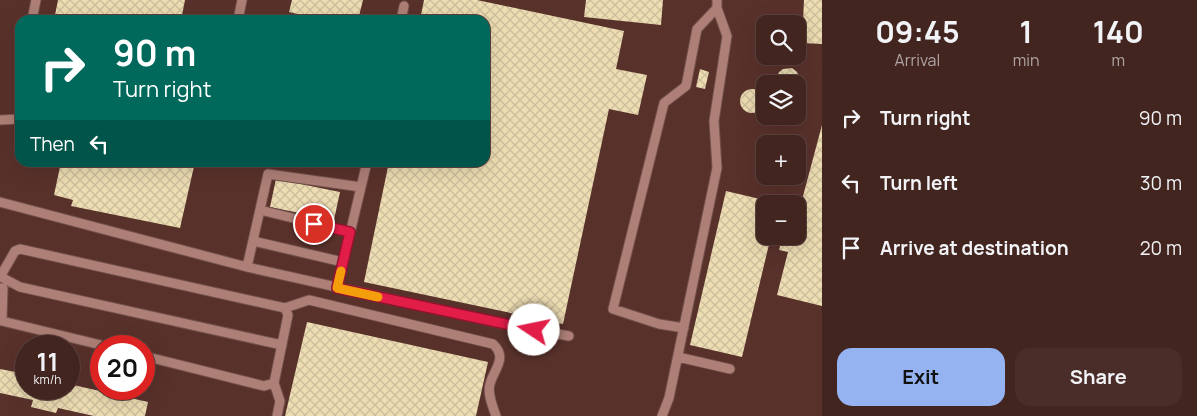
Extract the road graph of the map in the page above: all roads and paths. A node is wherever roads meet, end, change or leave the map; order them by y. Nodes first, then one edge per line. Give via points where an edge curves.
1 (36, 0) edge
2 (242, 0) edge
3 (717, 4) edge
4 (404, 6) dead end
5 (33, 15) edge
6 (239, 15) edge
7 (402, 15) edge
8 (15, 119) edge
9 (0, 120) edge
10 (366, 167) edge
11 (361, 187) junction
12 (0, 202) edge
13 (260, 210) junction
14 (350, 232) junction
15 (253, 241) junction
16 (343, 262) junction
17 (247, 267) junction
18 (0, 277) edge
19 (20, 287) junction
20 (2, 288) edge
21 (337, 288) junction
22 (285, 308) junction
23 (684, 328) junction
24 (569, 336) dead end
25 (90, 343) edge
26 (282, 345) junction
27 (678, 357) junction
28 (155, 359) edge
29 (730, 368) dead end
30 (274, 384) junction
31 (276, 416) edge
32 (496, 416) edge
33 (662, 416) edge

1 - 5 lane
2 - 6 lane
3 - 23 lane via 727,36 714,121 717,168
3 - 23 lane via 697,29 686,86 664,103 613,310
4 - 7 lane
8 - 9 lane
10 - 11 lane
11 - 13 lane via 268,174
11 - 14 lane
12 - 17 lane
13 - 14 lane
13 - 15 lane
14 - 16 lane
15 - 16 lane
15 - 17 lane
16 - 21 lane
17 - 21 lane
18 - 19 lane
18 - 22 lane via 15,251 20,249
19 - 20 lane
19 - 26 lane
20 - 25 lane via 2,321
21 - 24 lane
22 - 26 lane via 288,315
22 - 32 lane via 309,300 493,344 500,358 489,392
23 - 27 lane
26 - 30 lane
27 - 29 lane
27 - 33 lane
28 - 30 lane via 264,386
30 - 31 lane via 280,401

